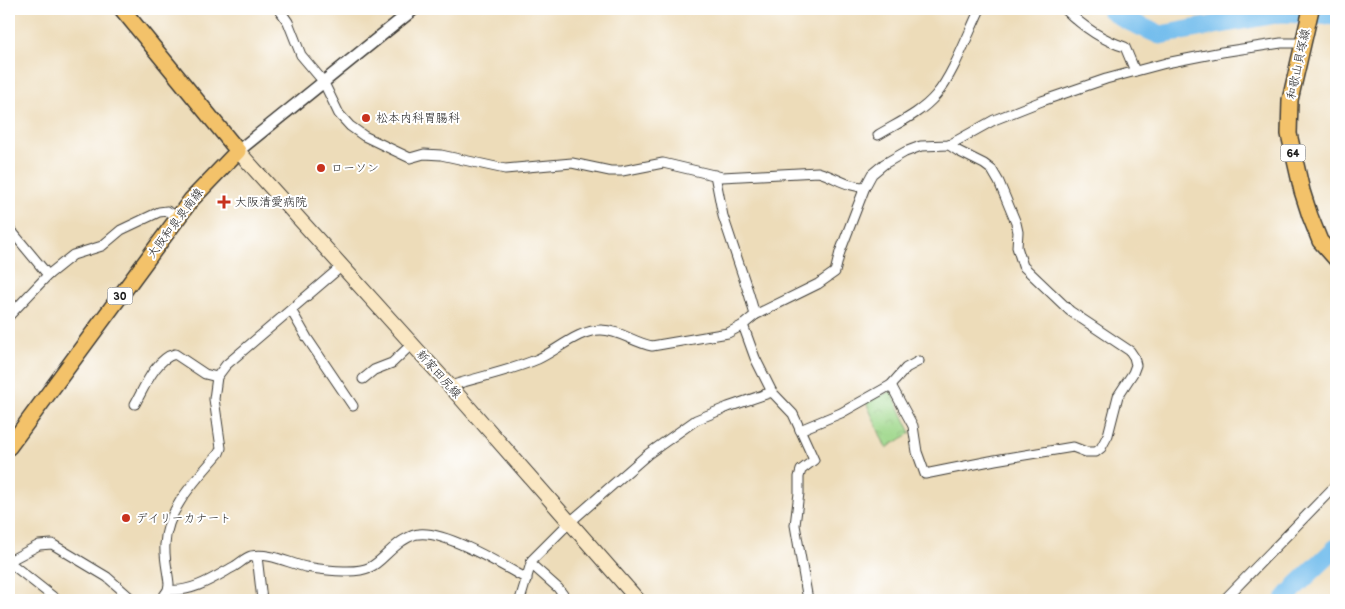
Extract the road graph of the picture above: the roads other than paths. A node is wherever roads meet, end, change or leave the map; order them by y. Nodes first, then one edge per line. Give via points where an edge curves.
1 (122, 9) edge
2 (278, 9) edge
3 (414, 9) edge
4 (980, 9) edge
5 (1065, 9) edge
6 (1310, 9) edge
7 (1303, 41) junction
8 (1135, 71) junction
9 (323, 81) junction
10 (878, 135) dead end
11 (949, 145) junction
12 (238, 151) junction
13 (715, 175) junction
14 (865, 187) junction
15 (178, 217) junction
16 (9, 228) edge
17 (1336, 259) edge
18 (342, 266) junction
19 (48, 275) junction
20 (291, 310) junction
21 (755, 315) junction
22 (9, 316) edge
23 (744, 325) junction
24 (412, 344) junction
25 (919, 361) dead end
26 (217, 377) junction
27 (363, 379) dead end
28 (891, 385) junction
29 (450, 386) junction
30 (772, 392) junction
31 (135, 404) dead end
32 (353, 406) dead end
33 (800, 430) junction
34 (9, 446) edge
35 (1336, 485) edge
36 (569, 523) junction
37 (257, 556) junction
38 (9, 561) edge
39 (531, 564) junction
40 (527, 578) junction
41 (168, 590) junction
42 (58, 600) edge
43 (133, 600) edge
44 (161, 600) edge
45 (262, 600) edge
46 (520, 600) edge
47 (567, 600) edge
48 (638, 600) edge
49 (808, 600) edge
50 (1224, 600) edge

1 - 12 main road
2 - 9 street via 288,22 301,55
3 - 9 street
4 - 10 street via 936,96
5 - 8 street via 1096,34 1125,47
6 - 7 main road, 和歌山貝塚線 / 64
7 - 8 street via 1222,52
7 - 17 main road, 和歌山貝塚線 / 64 via 1290,100 1288,134 1310,216 1320,241
8 - 11 street via 994,120
9 - 12 street
9 - 13 street via 339,114 350,126 410,158 424,154 441,155 506,169 572,163 616,171 663,163
11 - 14 street via 921,146 905,152 875,171
11 - 28 street via 988,167 1000,182 1016,223 1017,247 1023,266 1070,311 1130,351 1136,365 1118,396 1108,435 1096,452 1074,447 925,474 913,426
12 - 15 main road, 大阪和泉泉南線 / 30
12 - 18 main road, 新家田尻線
13 - 14 street via 818,172 847,185
13 - 21 street via 725,223
14 - 21 street via 835,272 818,284
15 - 19 street via 167,211 159,212 121,230 102,246 74,255
15 - 34 main road, 大阪和泉泉南線 / 30
16 - 19 street
18 - 20 street
18 - 24 main road, 新家田尻線
19 - 22 street
20 - 26 street
20 - 32 street
21 - 23 street
23 - 29 street via 728,333 652,346 614,332 584,333 539,359
23 - 30 street via 755,358
24 - 27 street via 392,363 374,370
24 - 29 main road, 新家田尻線
25 - 28 street via 906,368
26 - 31 street via 205,374 175,354 167,356 159,363
26 - 41 street via 214,399 221,448 187,490 167,530
28 - 33 street via 841,413
29 - 36 main road, 新家田尻線
30 - 33 street via 789,407
30 - 36 street via 696,420 648,454
33 - 49 street via 814,460 801,470 798,477 795,525
35 - 50 street
36 - 39 street
36 - 48 main road, 新家田尻線
37 - 40 street via 306,566 364,571 401,542 420,534 441,537 480,553
37 - 41 street via 185,590
37 - 45 street
38 - 42 street
38 - 43 street via 39,545 52,544 107,577
39 - 40 street
39 - 47 street
40 - 46 street
41 - 44 street

